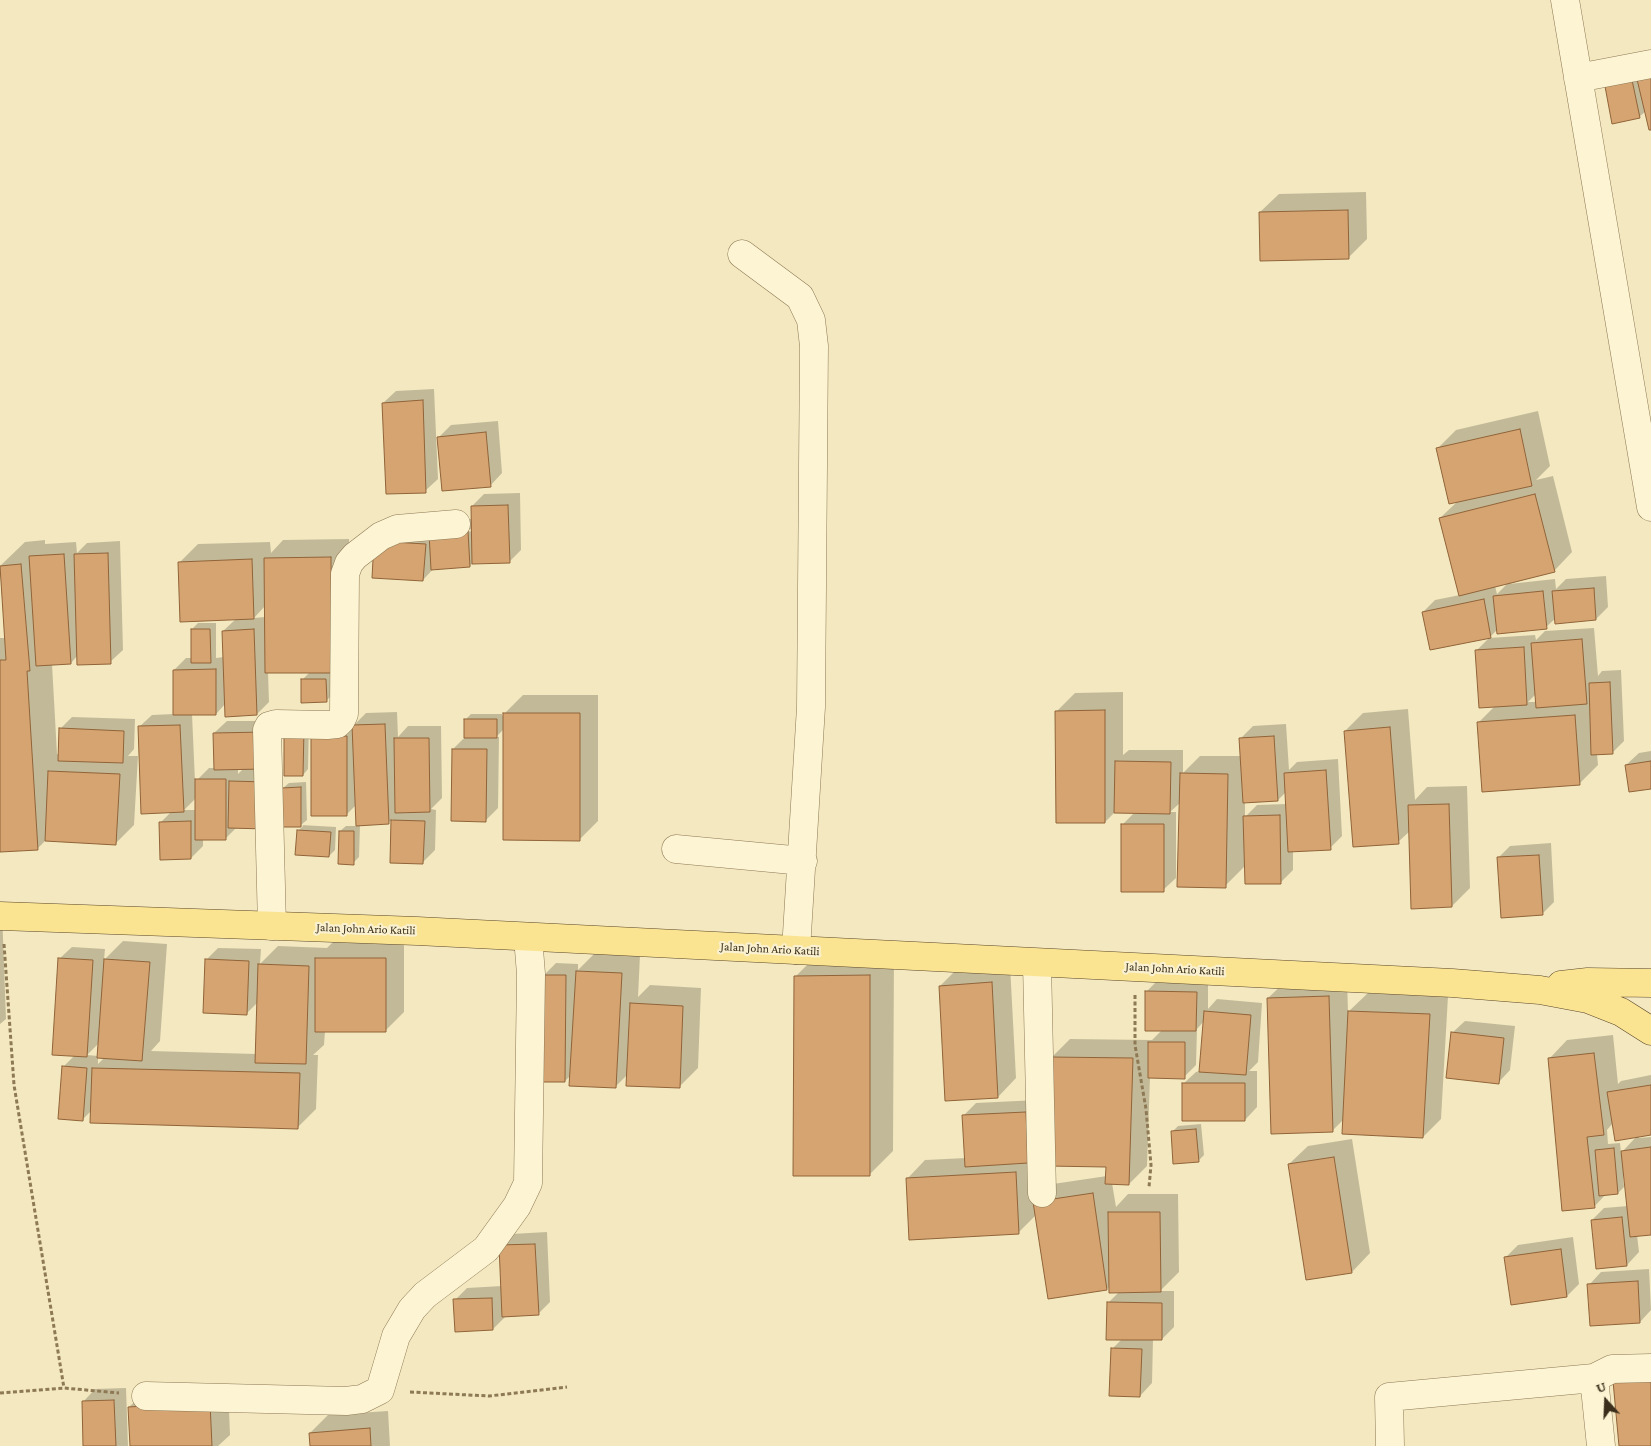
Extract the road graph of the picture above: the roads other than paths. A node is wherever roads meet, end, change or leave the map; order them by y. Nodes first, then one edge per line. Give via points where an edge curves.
1 (1565, 0) edge
2 (1651, 64) edge
3 (1578, 78) junction
4 (742, 254) dead end
5 (1651, 507) edge
6 (456, 524) dead end
7 (676, 849) dead end
8 (803, 861) junction
9 (1, 916) edge
10 (272, 926) junction
11 (528, 936) junction
12 (796, 950) junction
13 (1037, 963) junction
14 (1651, 983) edge
15 (1540, 990) junction
16 (1651, 1031) edge
17 (1042, 1193) dead end
18 (1651, 1368) edge
19 (1594, 1378) junction
20 (146, 1396) road end
21 (1390, 1446) edge
22 (1601, 1446) edge

1 - 3 street
2 - 3 street
3 - 5 street
4 - 8 street via 800,297 811,320 814,346 811,707
6 - 10 street via 397,530 381,536 355,556 345,574 344,714 341,720 327,725 276,724 267,730
7 - 8 street
8 - 12 street
9 - 10 main road, Jalan John Ario Katili
10 - 11 main road, Jalan John Ario Katili
11 - 12 main road, Jalan John Ario Katili
11 - 20 street via 531,974 528,1183 518,1206 486,1249 425,1295 412,1309 396,1336 380,1390 362,1399 346,1401
12 - 13 main road, Jalan John Ario Katili
13 - 15 main road, Jalan John Ario Katili
13 - 17 street
14 - 15 main road, Jalan John Ario Katili via 1588,982
15 - 16 main road, Jalan John Ario Katili via 1608,1006
18 - 19 street via 1612,1370
19 - 21 street via 1389,1397
19 - 22 street

